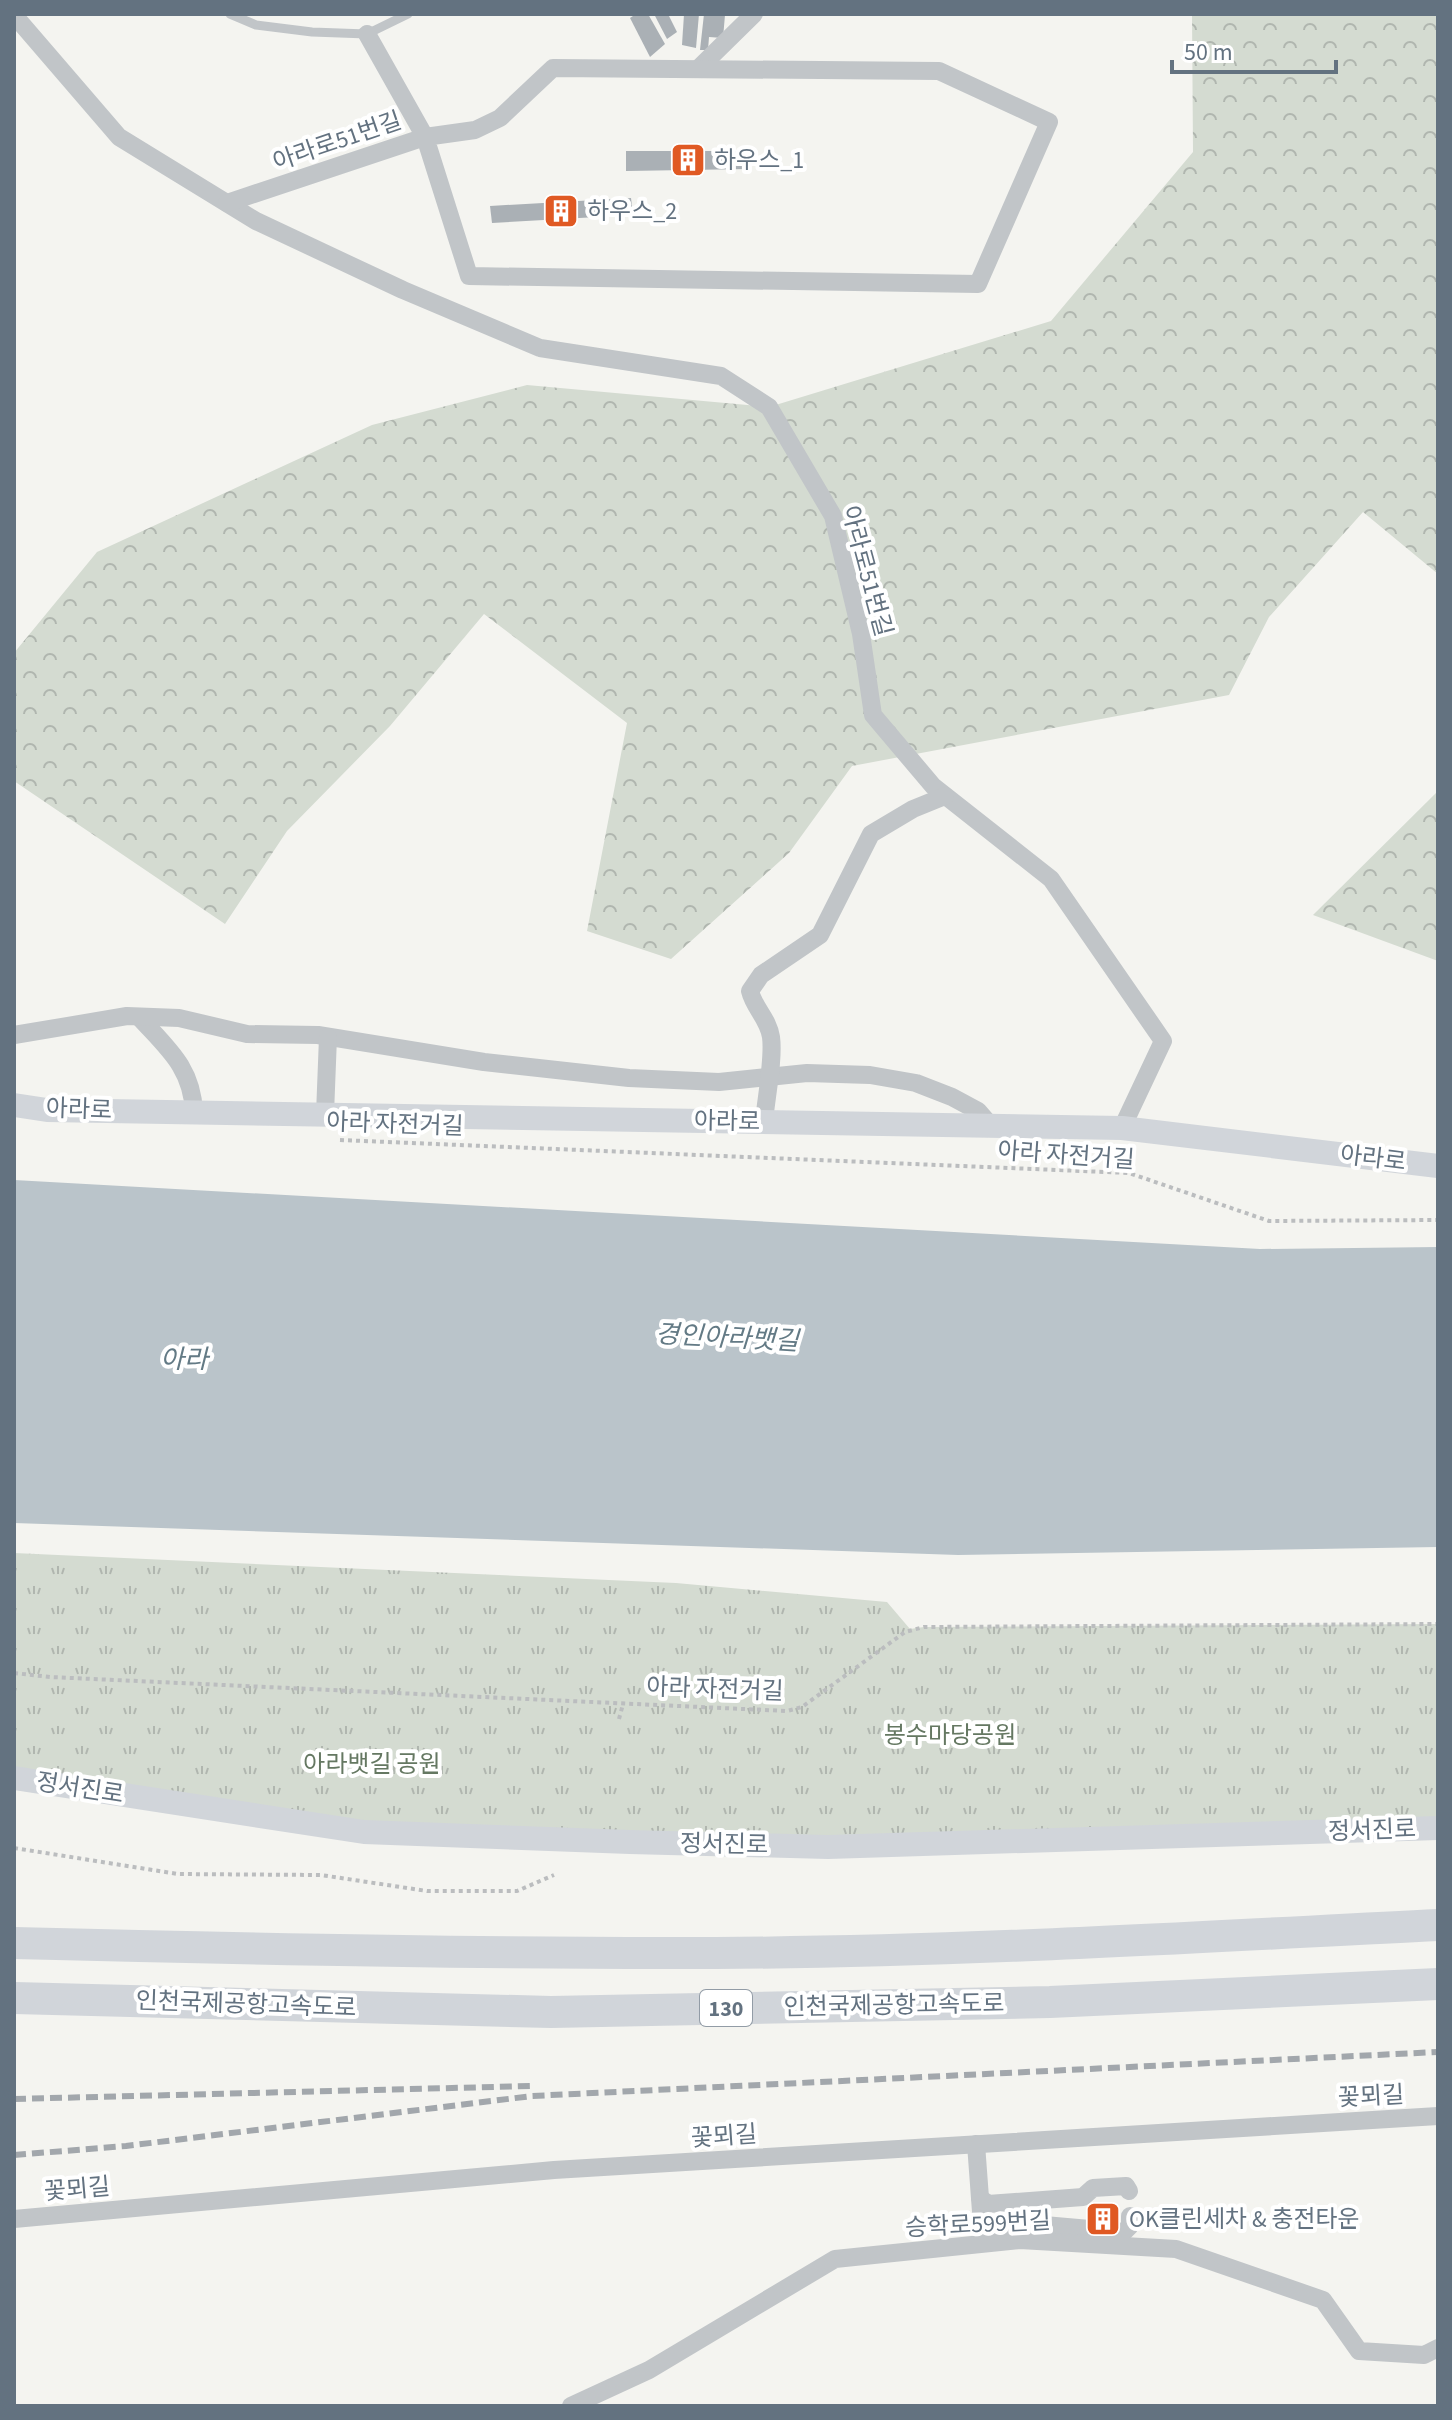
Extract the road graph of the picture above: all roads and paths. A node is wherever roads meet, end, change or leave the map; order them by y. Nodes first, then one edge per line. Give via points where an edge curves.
1 (230, 14) edge
2 (408, 14) edge
3 (754, 14) edge
4 (14, 15) edge
5 (367, 34) junction
6 (698, 69) junction
7 (425, 137) junction
8 (227, 203) junction
9 (945, 796) junction
10 (139, 1017) junction
11 (14, 1035) edge
12 (328, 1037) junction
13 (768, 1077) junction
14 (14, 1105) edge
15 (194, 1112) junction
16 (325, 1114) junction
17 (764, 1122) junction
18 (991, 1126) junction
19 (1122, 1128) junction
20 (332, 1140) dead end
21 (1438, 1166) edge
22 (1438, 1220) edge
23 (1438, 1624) edge
24 (14, 1673) edge
25 (623, 1704) junction
26 (619, 1719) dead end
27 (14, 1778) edge
28 (1438, 1828) edge
29 (14, 1848) edge
30 (554, 1875) dead end
31 (1438, 1925) edge
32 (14, 1943) edge
33 (1438, 1984) edge
34 (14, 1998) edge
35 (1438, 2116) edge
36 (976, 2144) junction
37 (1129, 2191) dead end
38 (980, 2198) junction
39 (1130, 2216) dead end
40 (14, 2219) edge
41 (1438, 2348) edge
42 (571, 2406) edge

1 - 5 lane via 256,25
2 - 5 lane
3 - 6 street
4 - 8 street, 아라로51번길 via 119,137
5 - 7 street
6 - 7 street, 아라로51번길 via 553,68 500,118 475,130
6 - 7 street, 아라로51번길 via 939,71 1049,122 978,284 469,276
7 - 8 street, 아라로51번길
8 - 9 street, 아라로51번길 via 403,290 540,348 721,376 769,407 833,516 861,634 873,715
9 - 13 street via 871,834 820,935 761,975 750,991 766,1016 771,1039
9 - 19 street, 아라로51번길 via 1051,879 1163,1041
10 - 11 street
10 - 12 street via 179,1018 247,1034
10 - 15 street via 186,1070
12 - 13 street via 629,1078 719,1082
12 - 16 street
13 - 17 street
13 - 18 street via 854,1074 916,1083 978,1111
14 - 15 main road, 아라로
15 - 16 main road, 아라로
16 - 17 main road, 아라로
17 - 18 main road, 아라로
18 - 19 main road, 아라로
19 - 21 main road, 아라로
20 - 22 path, 아라 자전거길 via 1129,1173 1269,1221
23 - 25 path, 아라 자전거길 via 924,1627 905,1632 795,1710
24 - 25 path, 아라 자전거길
25 - 26 path
27 - 28 main road, 정서진로 via 364,1832 630,1842 828,1847
29 - 30 path via 178,1874 321,1875 427,1891 517,1891
31 - 32 highway via 986,1947 717,1953
33 - 34 highway, 인천국제공항고속도로 / 130 via 1050,2002 551,2012
35 - 36 street, 꽃뫼길
36 - 38 street
36 - 40 street, 꽃뫼길 via 554,2170
37 - 38 street via 1126,2186 1093,2188 1083,2197 988,2204
38 - 39 street via 982,2225 990,2231 1044,2225 1124,2232
41 - 42 street, 승학로599번길 via 1424,2355 1359,2351 1323,2300 1176,2249 1020,2240 835,2259 649,2370

